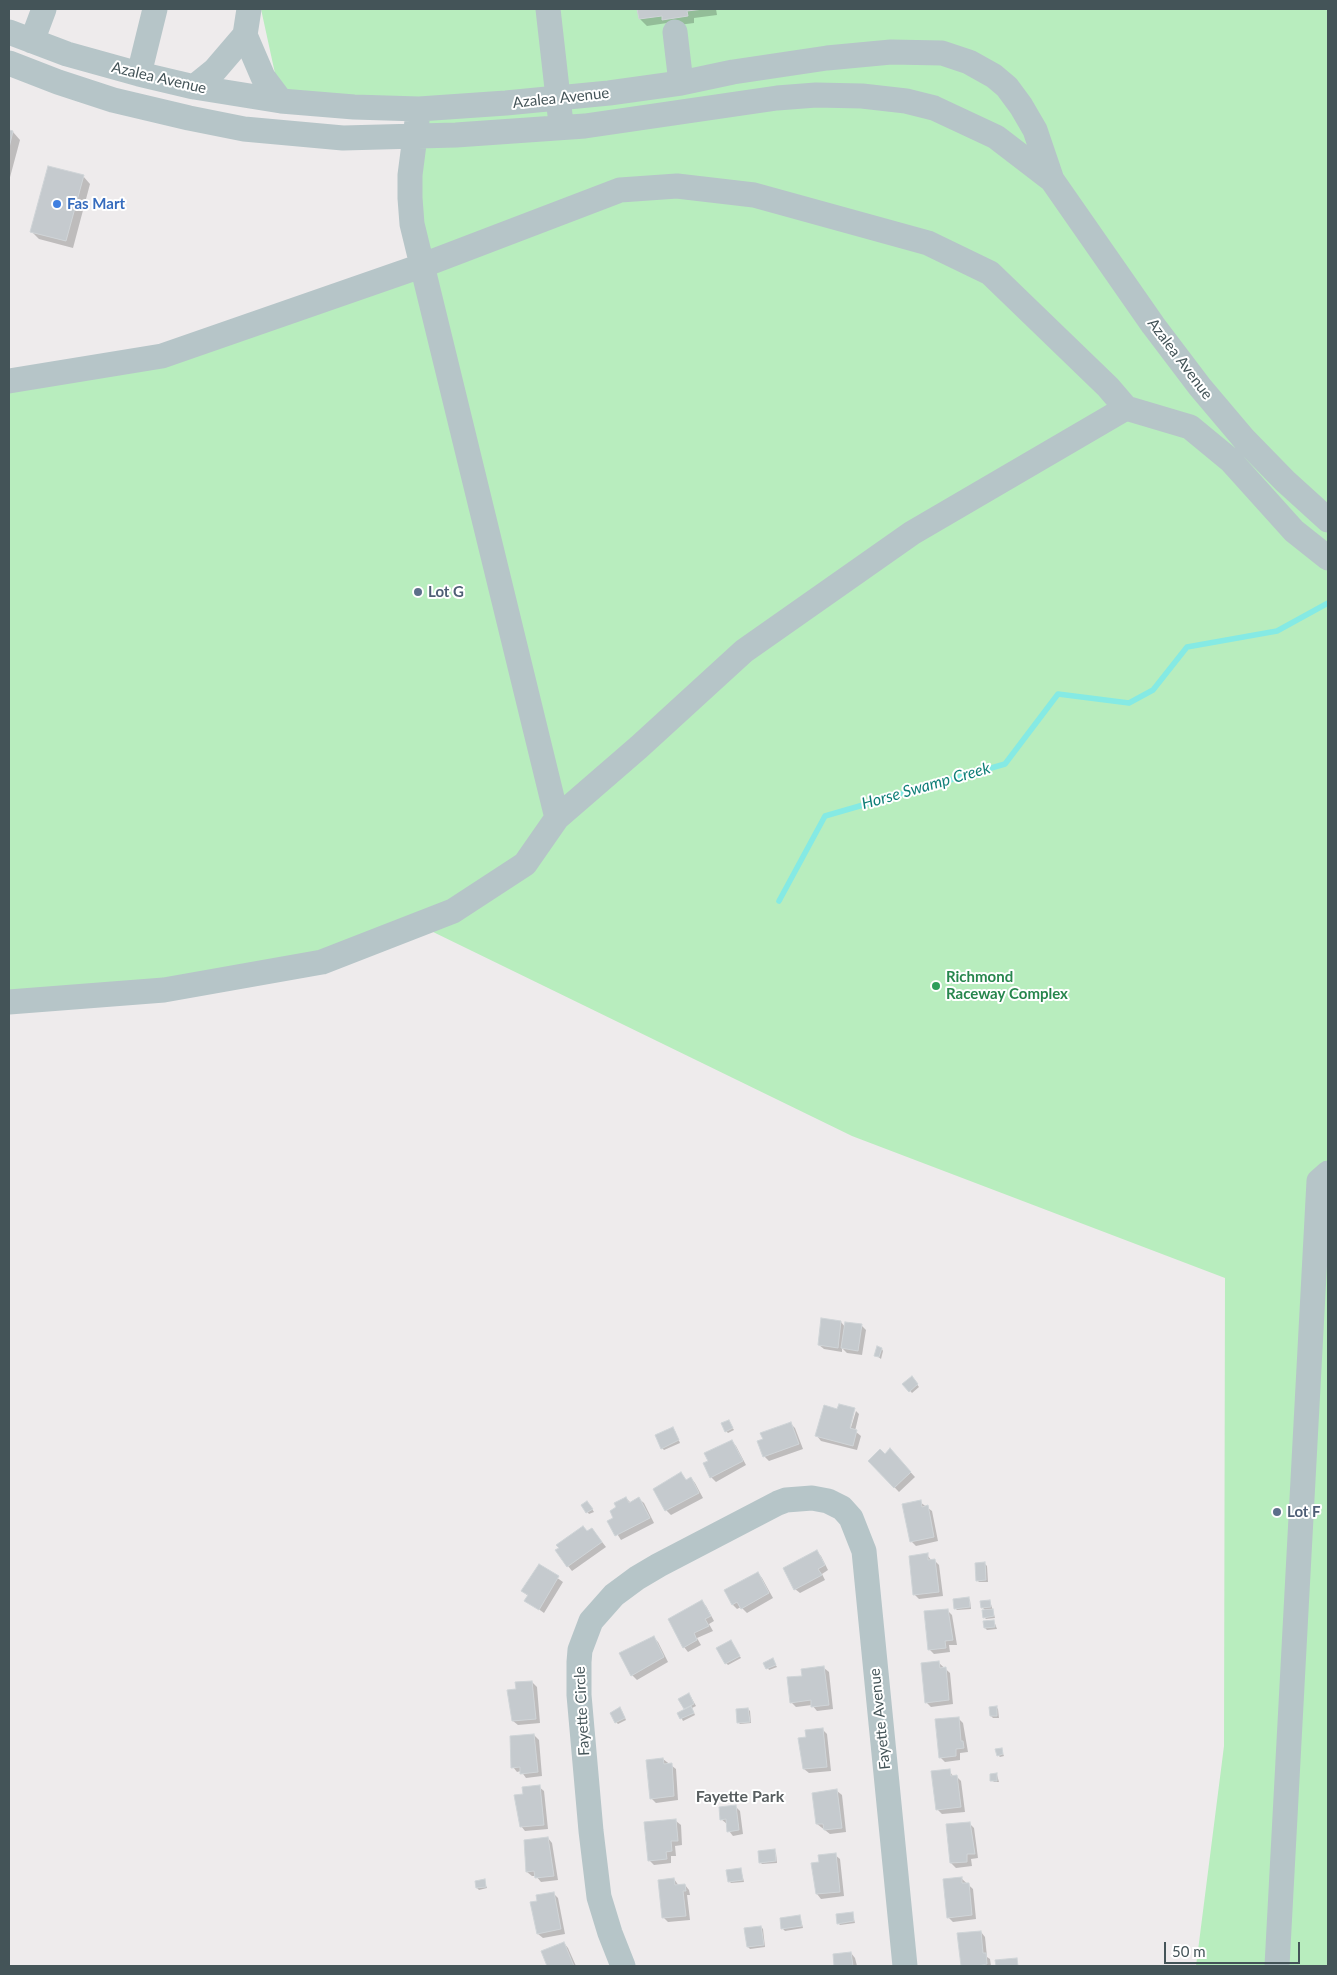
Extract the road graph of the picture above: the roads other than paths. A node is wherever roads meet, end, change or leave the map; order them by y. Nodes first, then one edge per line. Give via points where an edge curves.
1 (44, 9) edge
2 (155, 9) edge
3 (249, 9) edge
4 (548, 9) edge
5 (9, 32) edge
6 (675, 32) dead end
7 (245, 35) junction
8 (32, 41) junction
9 (9, 63) edge
10 (139, 74) junction
11 (681, 83) junction
12 (194, 86) junction
13 (558, 98) junction
14 (281, 101) junction
15 (419, 109) junction
16 (561, 127) junction
17 (415, 137) junction
18 (1052, 180) junction
19 (422, 266) junction
20 (9, 381) edge
21 (1126, 408) junction
22 (1328, 520) edge
23 (1328, 558) edge
24 (557, 818) junction
25 (9, 1002) edge
26 (1328, 1173) edge
27 (812, 1498) joint
28 (623, 1966) edge
29 (905, 1966) edge
30 (1277, 1966) edge

1 - 8 street
2 - 10 street
3 - 7 street
4 - 13 street
5 - 8 street, Azalea Avenue
6 - 11 street
7 - 12 street via 215,70
7 - 14 street via 263,76
8 - 10 street, Azalea Avenue
9 - 17 street, Azalea Avenue via 113,100 244,129 343,138
10 - 12 street, Azalea Avenue
11 - 13 street, Azalea Avenue
11 - 18 street, Azalea Avenue via 827,58 891,52 942,53 969,62 1007,87 1035,130
12 - 14 street, Azalea Avenue
13 - 15 street, Azalea Avenue
13 - 16 street
14 - 15 street, Azalea Avenue
15 - 17 street
16 - 17 street, Azalea Avenue
16 - 18 street, Azalea Avenue via 777,98 862,96 906,101 970,123 996,137
17 - 19 street via 410,198 412,224
18 - 22 street, Azalea Avenue via 1200,387 1244,439
19 - 20 street via 162,356
19 - 21 street via 620,190 677,186 754,195 928,243 990,273
19 - 24 street
21 - 23 street via 1190,428 1230,460 1294,531
21 - 24 street via 912,533 744,650
24 - 25 street via 525,864 453,911 322,962 164,990
26 - 30 street via 1319,1181
27 - 28 street, Fayette Circle via 778,1503 659,1565 614,1595 591,1621 579,1662 590,1831 599,1897
27 - 29 street, Fayette Avenue via 842,1508 851,1518 864,1551

